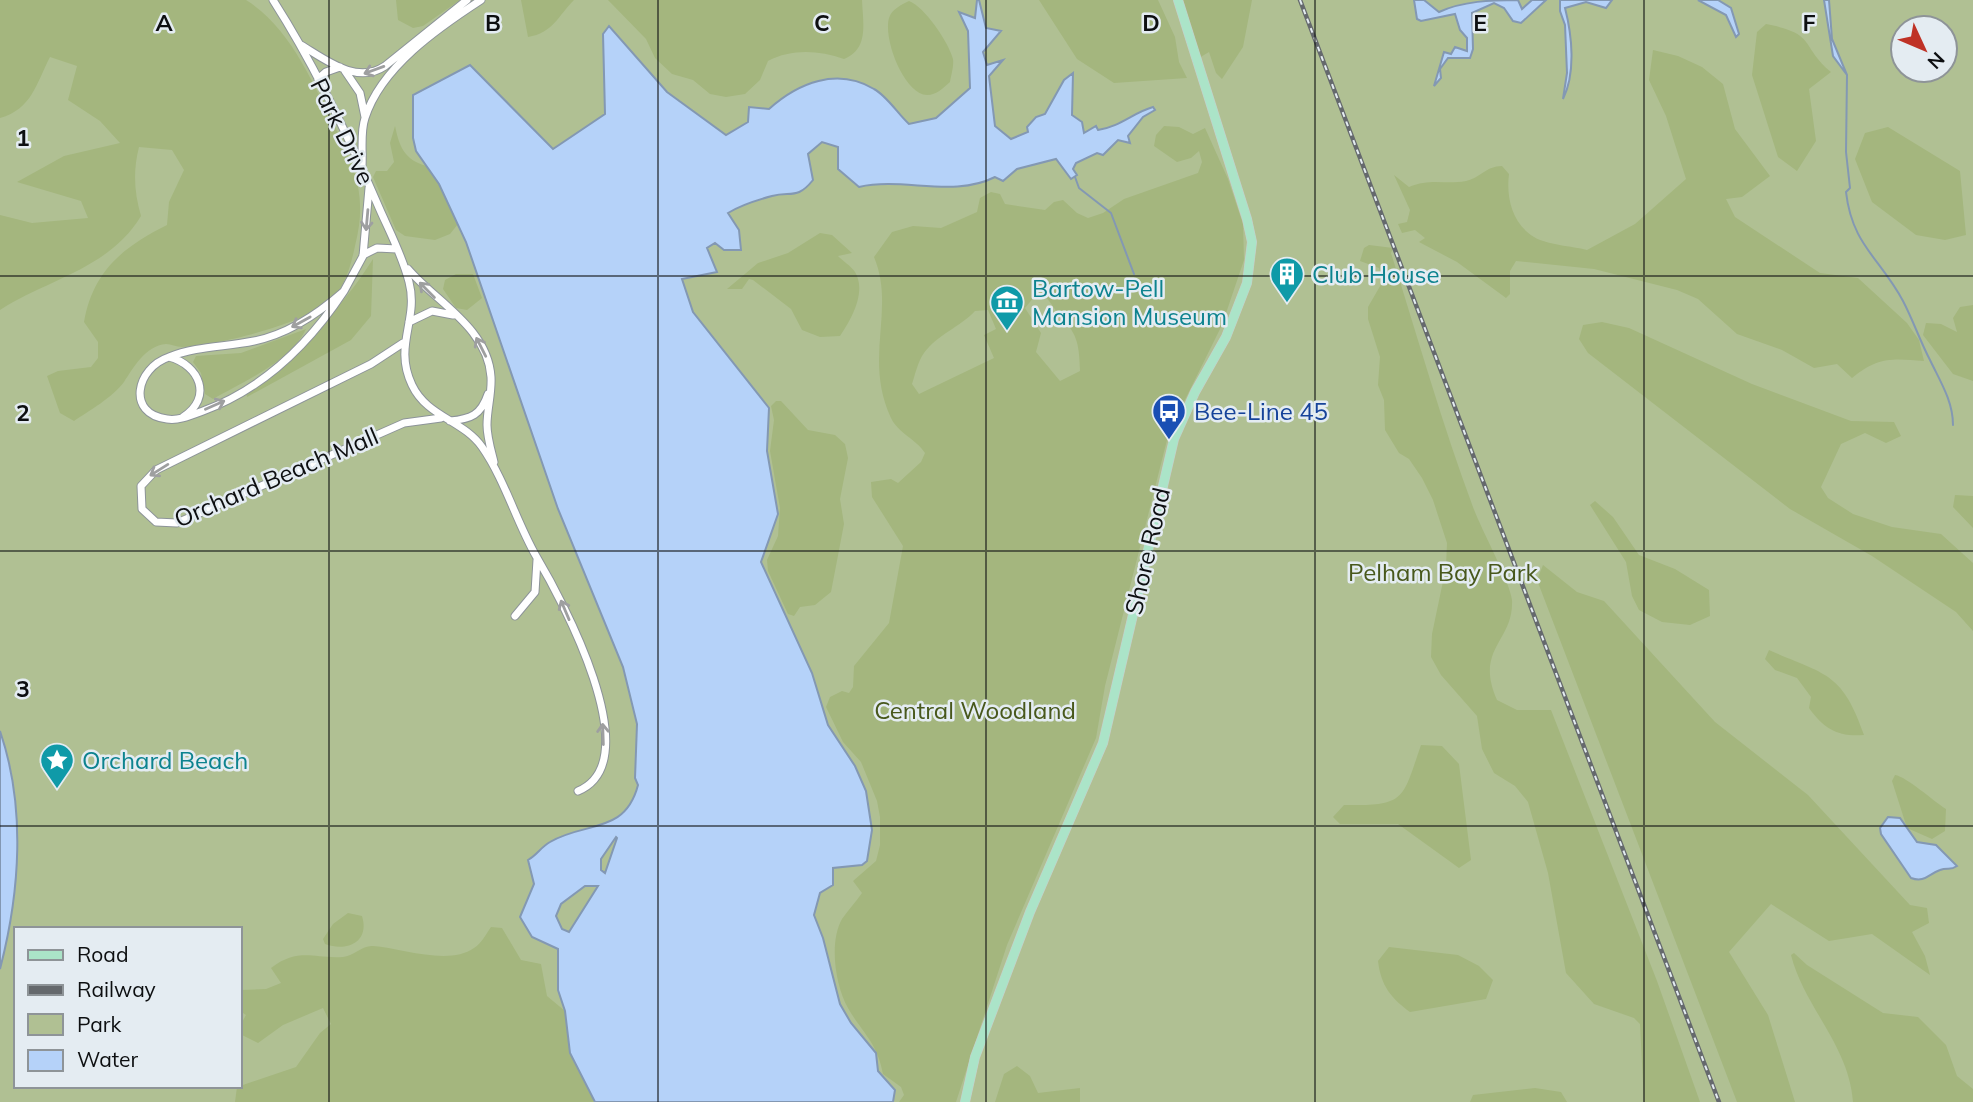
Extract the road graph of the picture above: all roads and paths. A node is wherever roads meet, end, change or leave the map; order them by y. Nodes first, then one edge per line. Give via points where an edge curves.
1 (273, 0) edge
2 (467, 0) edge
3 (481, 0) edge
4 (1178, 0) edge
5 (300, 44) junction
6 (342, 68) junction
7 (318, 79) junction
8 (365, 118) junction
9 (363, 131) junction
10 (350, 142) junction
11 (362, 168) junction
12 (369, 183) junction
13 (397, 249) junction
14 (363, 256) junction
15 (405, 266) junction
16 (344, 291) junction
17 (458, 317) junction
18 (409, 323) junction
19 (403, 343) junction
20 (169, 357) junction
21 (491, 384) junction
22 (183, 417) junction
23 (446, 420) junction
24 (496, 469) junction
25 (536, 556) junction
26 (515, 616) dead end
27 (578, 791) dead end
28 (965, 1102) edge

1 - 5 street, Park Drive
2 -> 6 street via 378,71 362,74
3 - 8 street via 407,58
4 - 28 main road, Shore Road via 1248,219 1252,242 1247,283 1226,337 1176,435 1103,743 1030,912 975,1057
5 - 6 street
5 - 7 street, Park Drive
6 - 7 street
6 - 8 street via 359,89
7 - 10 street, Park Drive
8 - 9 street
9 - 10 street
9 - 11 street
10 - 11 street, Park Drive
11 - 12 street, Park Drive
12 - 13 street, Park Drive
12 -> 14 street
13 - 14 street via 377,248
13 - 15 street, Park Drive
14 - 16 street
17 -> 15 street, Park Drive
15 - 18 street, Park Drive via 412,302
16 -> 20 street via 316,314 276,335
22 -> 16 street via 235,396 274,370 316,331
17 - 18 street via 432,311
21 -> 17 street, Park Drive via 482,346
18 - 19 street, Park Drive
19 - 23 street, Park Drive via 412,386 423,402
19 -> 23 street, Orchard Beach Mall via 371,364 156,470 141,486 142,509 156,522 177,523 404,423 422,418
20 - 22 street via 188,365 199,380 198,403
20 - 22 street via 146,371 141,395 147,408 158,416
21 - 23 street via 477,414
21 - 24 street, Park Drive via 486,424
23 - 24 street, Park Drive via 476,439
24 - 25 street, Park Drive
25 - 26 street, Park Drive via 535,592
27 -> 25 street, Park Drive via 593,781 601,766 600,702 553,581

